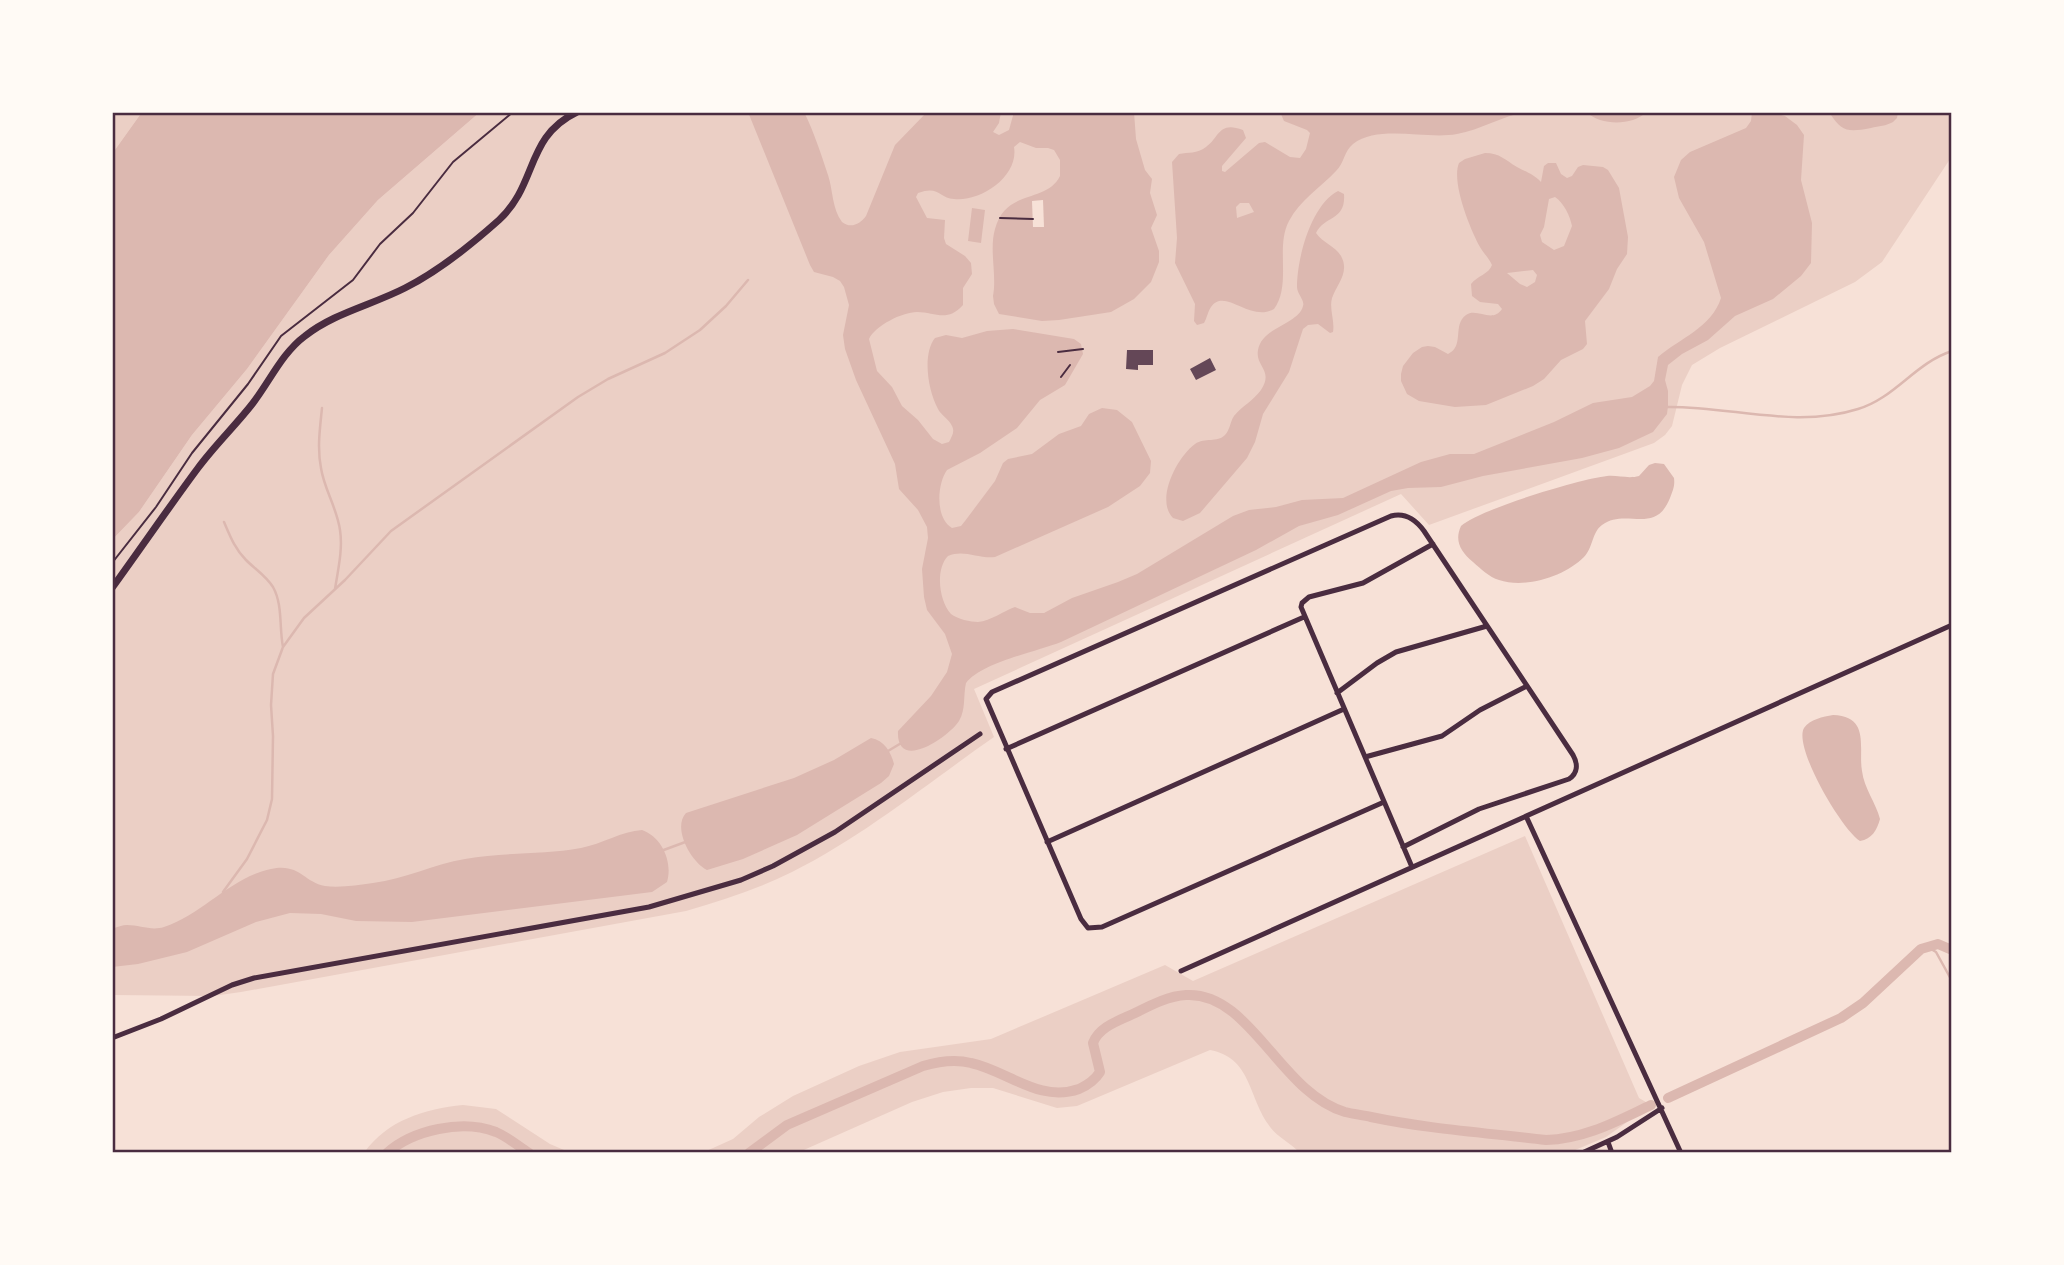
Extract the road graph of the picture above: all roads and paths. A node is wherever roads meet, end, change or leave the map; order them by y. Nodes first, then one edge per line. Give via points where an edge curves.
1 (577, 112) edge
2 (1000, 219) dead end
3 (1033, 219) dead end
4 (1083, 349) dead end
5 (1058, 352) dead end
6 (1070, 365) dead end
7 (1065, 372) junction
8 (1072, 376) dead end
9 (1061, 377) dead end
10 (1433, 544) junction
11 (112, 588) edge
12 (1304, 617) junction
13 (1952, 625) edge
14 (1488, 626) junction
15 (1527, 686) junction
16 (1337, 693) junction
17 (1344, 709) junction
18 (980, 734) dead end
19 (1006, 749) junction
20 (1365, 757) junction
21 (1384, 802) junction
22 (1526, 816) junction
23 (1047, 842) junction
24 (1403, 847) junction
25 (1412, 867) junction
26 (1181, 971) dead end
27 (112, 1038) edge
28 (1662, 1108) junction
29 (1608, 1142) junction
30 (1581, 1153) edge
31 (1612, 1153) edge
32 (1681, 1153) edge

1 - 11 street via 546,135 523,189 496,222 426,277 326,322 294,345
2 - 3 path
4 - 5 path
6 - 7 path
7 - 8 path
7 - 9 path
10 - 12 street via 1369,581 1309,597 1302,603
10 - 14 street
10 - 19 street via 1410,517 1391,516 989,694 987,706
12 - 16 street
12 - 19 street
13 - 22 street
14 - 15 street
14 - 16 street via 1396,652
15 - 20 street via 1450,732
15 - 24 street via 1573,755 1577,764 1573,776 1479,809
16 - 17 street
17 - 20 street
17 - 23 street
18 - 27 street via 835,832 741,880 649,907 254,978
19 - 23 street
20 - 21 street
21 - 23 street via 1092,929 1082,923
21 - 24 street
22 - 25 street
22 - 28 street
24 - 25 street
25 - 26 street
28 - 29 street
28 - 32 street
29 - 30 street
29 - 31 street

